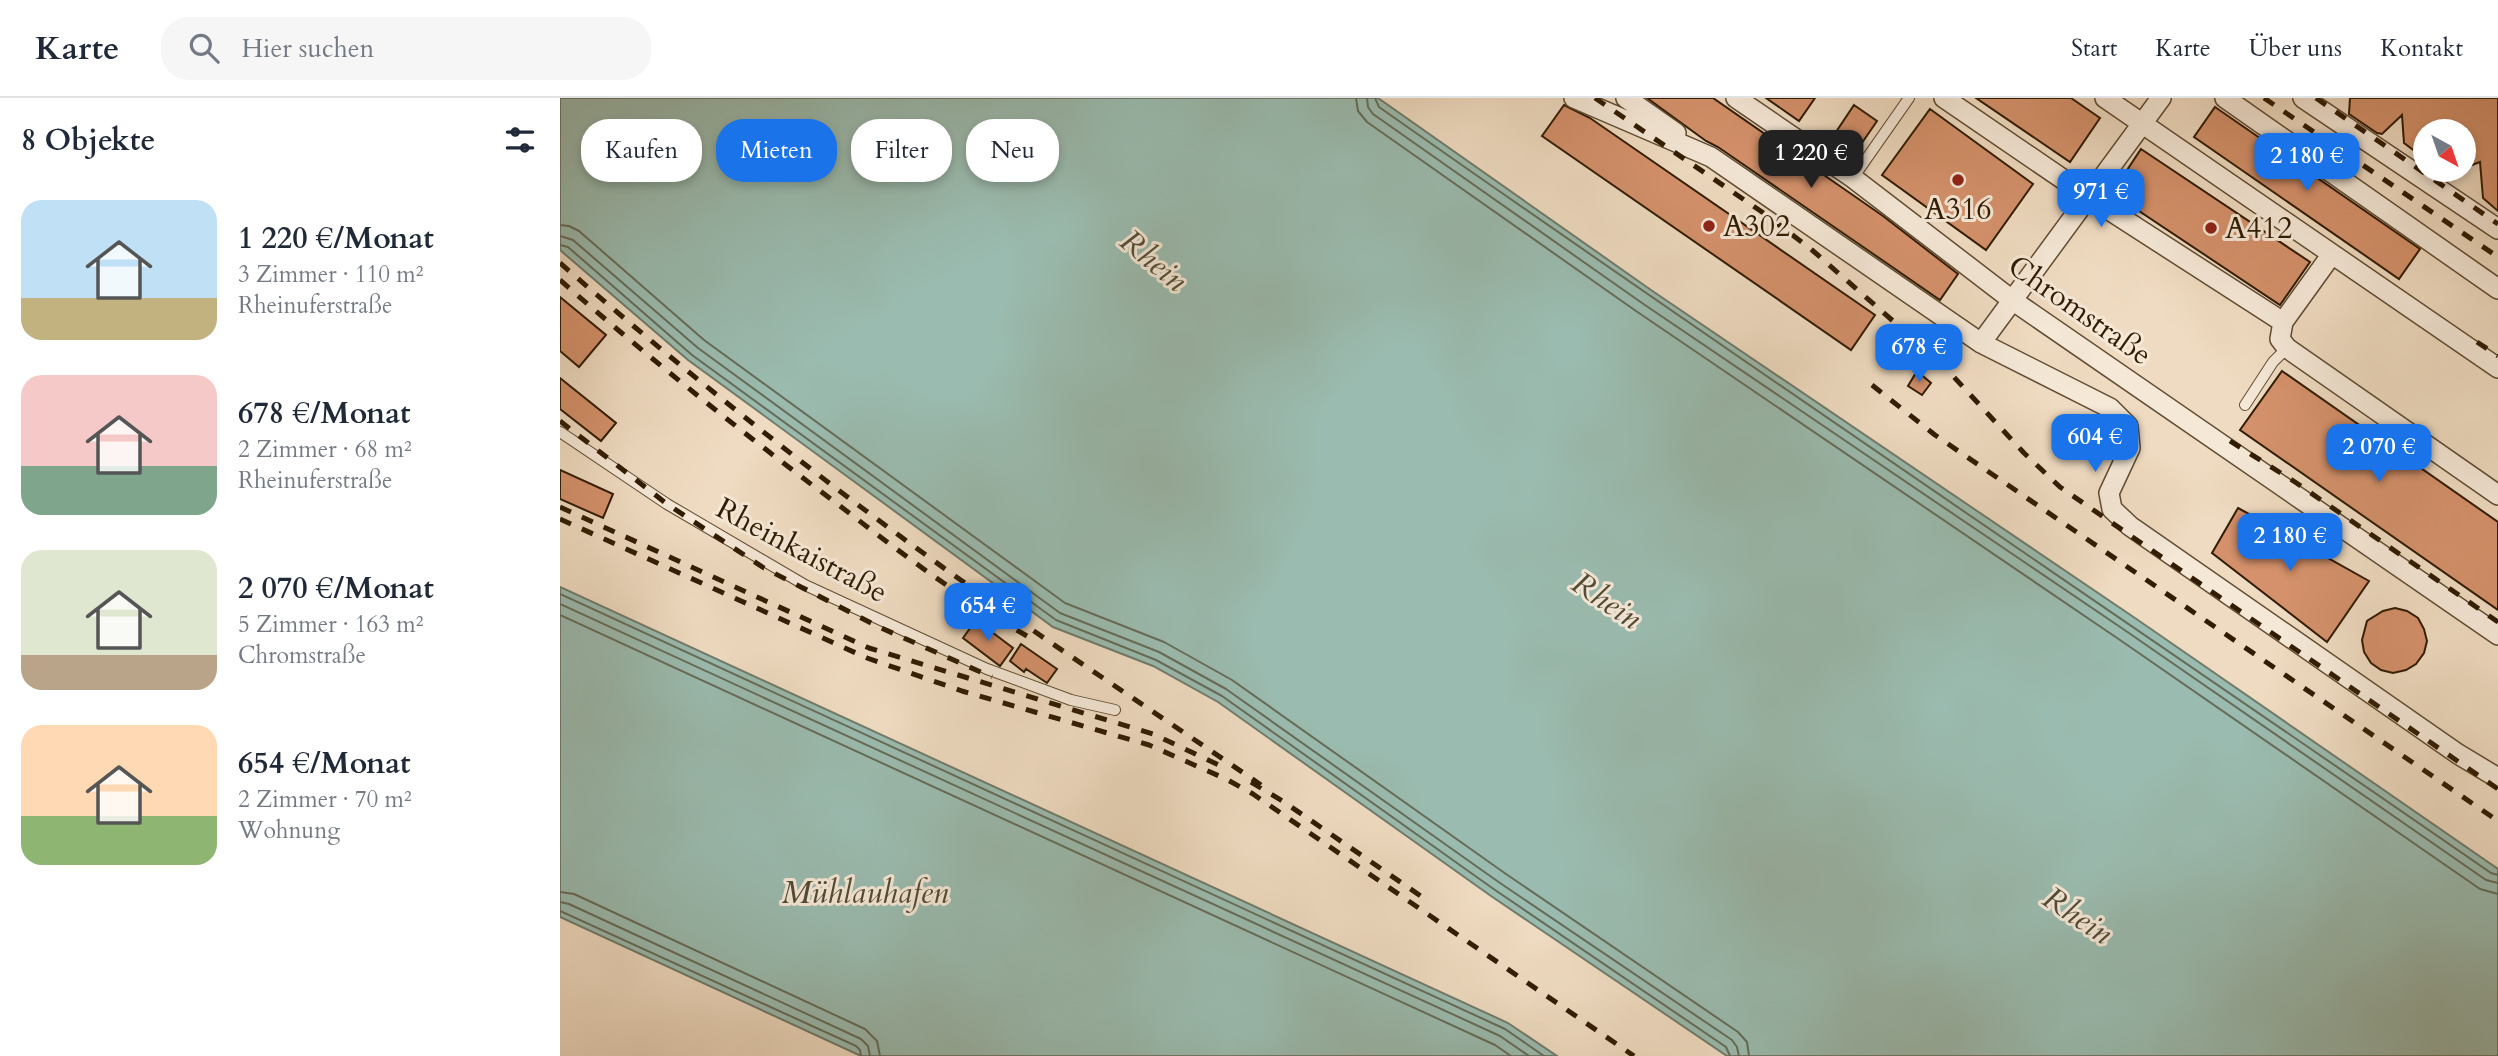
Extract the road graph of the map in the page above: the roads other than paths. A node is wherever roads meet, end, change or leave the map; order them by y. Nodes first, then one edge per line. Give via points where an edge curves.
1 (1574, 98) edge
2 (1626, 98) edge
3 (1736, 98) edge
4 (1909, 98) edge
5 (1944, 98) edge
6 (2105, 98) edge
7 (2161, 98) edge
8 (2225, 98) edge
9 (2303, 98) edge
10 (2143, 124) junction
11 (1711, 157) junction
12 (1853, 178) junction
13 (2089, 197) junction
14 (2498, 229) edge
15 (2332, 254) junction
16 (2498, 289) edge
17 (2012, 300) junction
18 (2283, 322) junction
19 (1982, 343) junction
20 (2287, 348) junction
21 (2498, 368) edge
22 (2245, 405) dead end
23 (560, 432) edge
24 (2498, 495) edge
25 (2498, 635) edge
26 (1115, 710) dead end
27 (2498, 778) edge

1 - 11 street
2 - 11 street
3 - 12 street, Chromstraße
4 - 12 lane
5 - 13 street
6 - 10 street
7 - 10 street
8 - 16 street
9 - 14 street
10 - 13 street
10 - 15 street
11 - 19 street
12 - 17 street, Chromstraße
13 - 17 street
13 - 18 street
15 - 18 street
15 - 21 street
17 - 19 street
17 - 25 street, Chromstraße
18 - 20 street via 2280,339
19 - 27 street via 2110,408 2128,426 2130,448 2109,493 2112,509 2130,526
20 - 22 lane
20 - 24 street
23 - 26 lane, Rheinkaistraße via 667,504 805,584 987,669 1071,700

